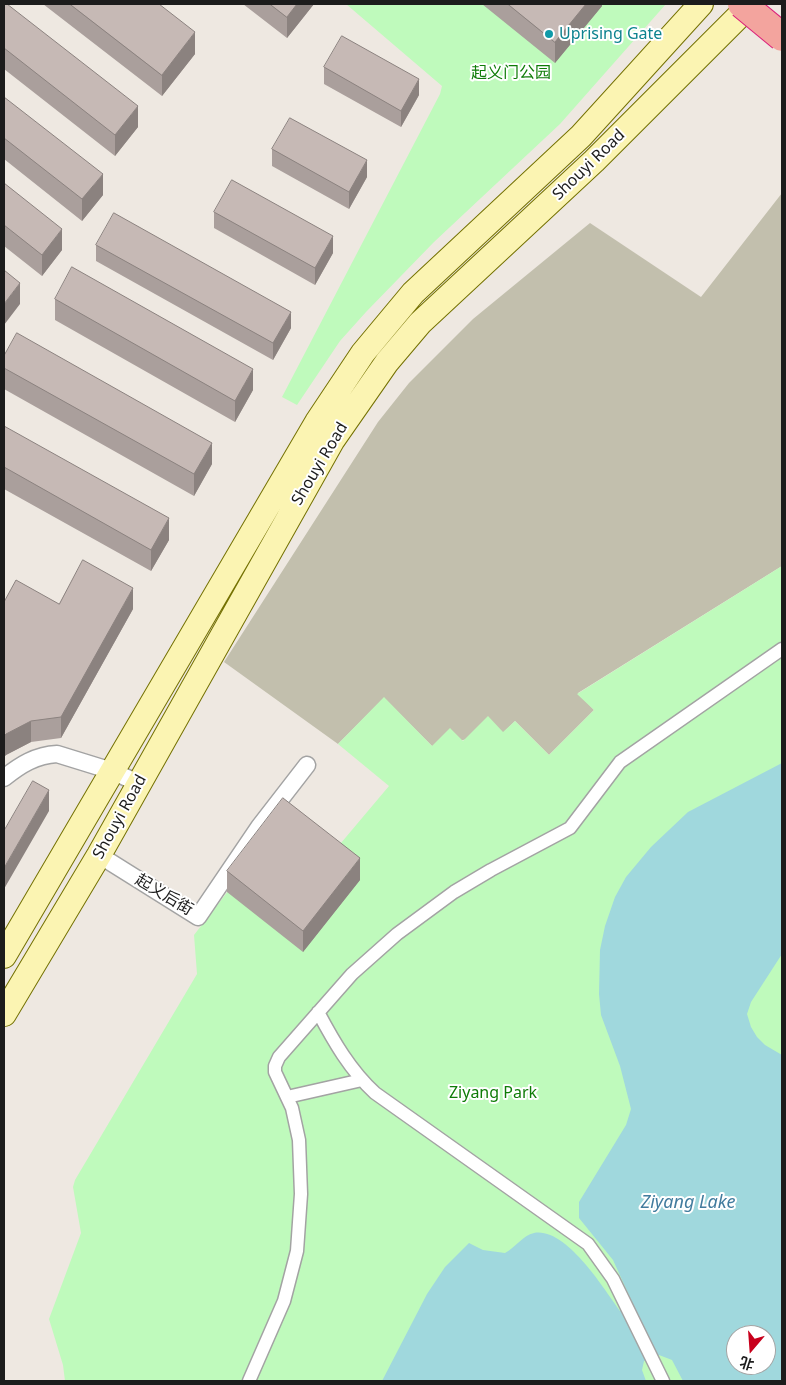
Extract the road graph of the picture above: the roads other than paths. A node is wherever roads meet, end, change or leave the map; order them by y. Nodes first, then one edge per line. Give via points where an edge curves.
1 (701, 4) edge
2 (742, 4) edge
3 (751, 4) edge
4 (758, 4) edge
5 (782, 24) edge
6 (782, 37) edge
7 (782, 650) edge
8 (307, 765) dead end
9 (112, 771) junction
10 (4, 778) edge
11 (138, 783) junction
12 (99, 855) junction
13 (4, 956) edge
14 (318, 1012) junction
15 (4, 1014) edge
16 (362, 1080) junction
17 (287, 1097) junction
18 (249, 1381) edge
19 (663, 1381) edge

1 - 9 main road, Shouyi Road via 581,136 387,322 316,422
2 - 6 highway, bridge
3 - 11 main road, Shouyi Road via 594,161 420,323 388,362 332,441
4 - 5 main road
7 - 14 street via 620,762 570,828 454,892 397,934 352,974
8 - 12 street, 起义后街 via 259,827 198,916
9 - 10 street via 65,755 48,754 27,762
9 - 11 street
9 - 13 main road, Shouyi Road
11 - 12 main road, Shouyi Road
12 - 15 main road, Shouyi Road
14 - 16 street
14 - 17 street via 274,1066
16 - 17 street
16 - 19 street via 401,1112 588,1244 604,1265
17 - 18 street via 299,1140 301,1194 297,1251 284,1301

